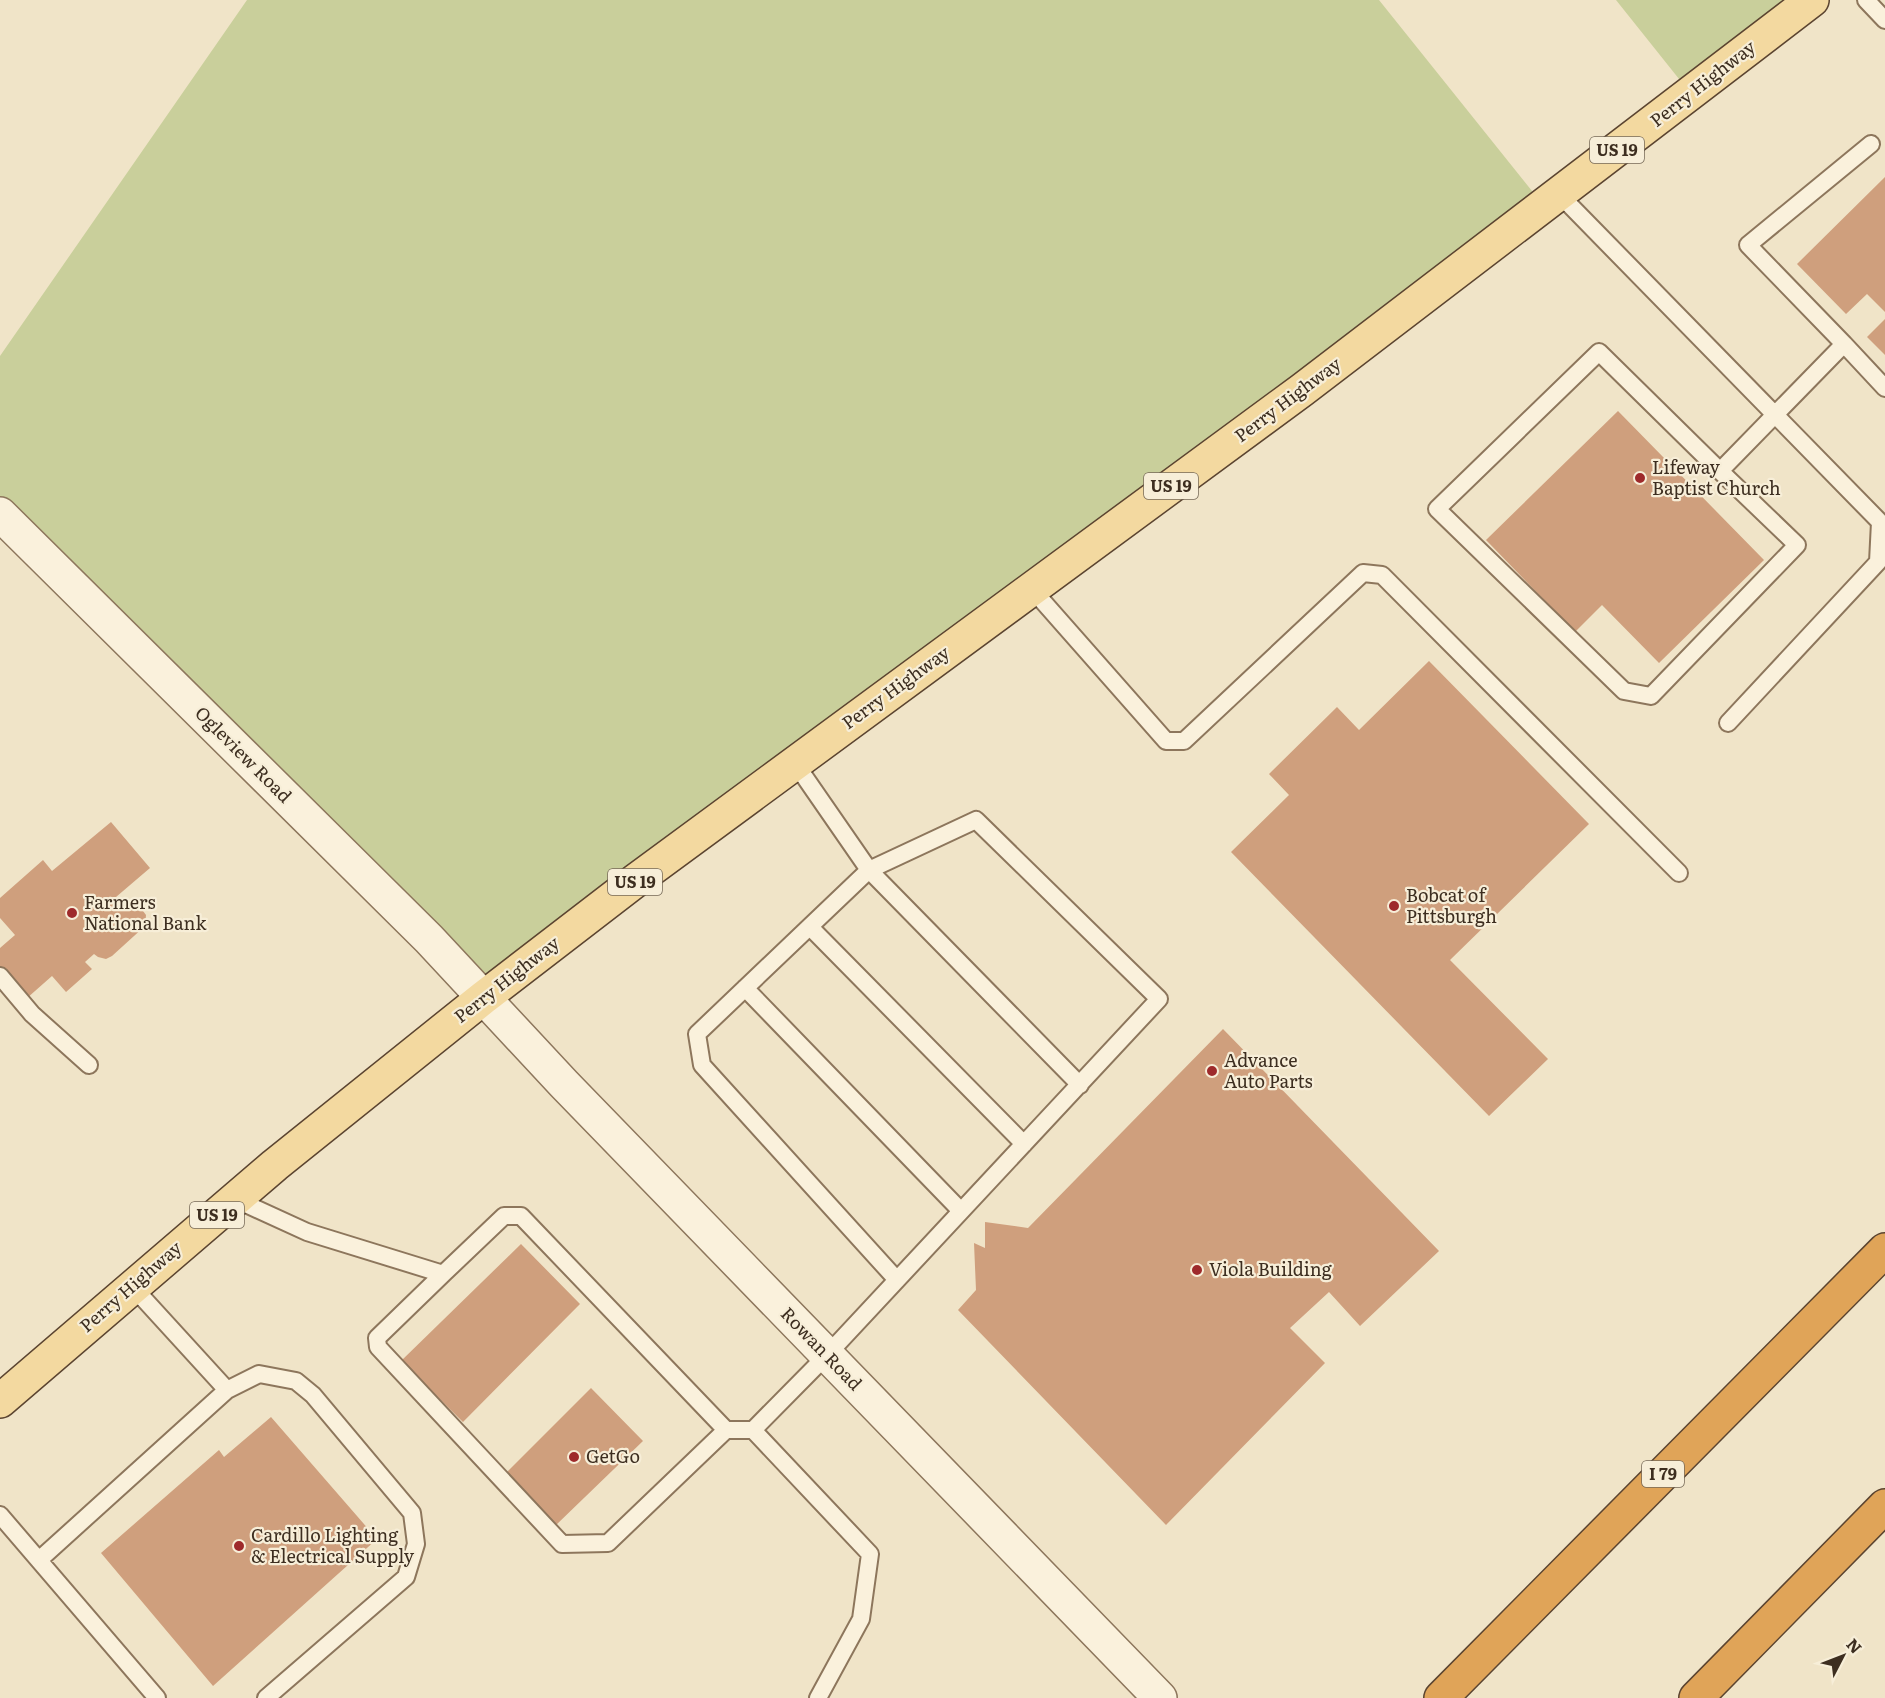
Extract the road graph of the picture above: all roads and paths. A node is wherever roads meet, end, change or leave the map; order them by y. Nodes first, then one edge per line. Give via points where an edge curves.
1 (1812, 0) edge
2 (1866, 0) edge
3 (1885, 20) edge
4 (1871, 144) dead end
5 (1559, 194) junction
6 (1844, 344) junction
7 (1885, 388) edge
8 (1774, 416) junction
9 (1720, 471) junction
10 (0, 514) edge
11 (1882, 521) edge
12 (1032, 589) junction
13 (1728, 723) dead end
14 (795, 763) junction
15 (869, 870) junction
16 (1679, 873) dead end
17 (810, 927) junction
18 (0, 976) edge
19 (745, 988) junction
20 (483, 998) junction
21 (90, 1065) dead end
22 (1080, 1085) junction
23 (1024, 1144) junction
24 (235, 1199) junction
25 (961, 1211) junction
26 (1885, 1250) edge
27 (443, 1274) junction
28 (897, 1280) junction
29 (132, 1286) junction
30 (827, 1355) junction
31 (227, 1390) junction
32 (0, 1401) edge
33 (726, 1430) junction
34 (753, 1430) junction
35 (1885, 1506) edge
36 (0, 1515) edge
37 (39, 1560) junction
38 (157, 1698) edge
39 (266, 1698) edge
40 (818, 1698) edge
41 (1160, 1698) edge
42 (1441, 1698) edge
43 (1696, 1698) edge

1 - 5 main road, Perry Highway / US 19
2 - 3 lane
4 - 6 lane via 1748,245
5 - 8 lane
5 - 12 main road, Perry Highway / US 19
6 - 7 lane
6 - 8 lane
8 - 9 lane
8 - 11 lane
9 - 9 lane via 1797,545 1651,696 1624,691 1437,509 1599,352
10 - 20 street, Ogleview Road via 429,939
11 - 13 lane via 1878,562
12 - 14 main road, Perry Highway / US 19
12 - 16 lane via 1166,741 1184,741 1364,573 1382,575
14 - 15 lane
14 - 20 main road, Perry Highway / US 19
15 - 17 lane
15 - 22 lane
15 - 22 lane via 976,820 1159,999
17 - 19 lane
17 - 23 lane
18 - 21 lane via 32,1014
19 - 25 lane
19 - 28 lane via 697,1034 702,1065
20 - 24 main road, Perry Highway / US 19
20 - 30 street, Rowan Road
22 - 23 lane
23 - 25 lane
24 - 27 lane via 307,1232
24 - 29 main road, Perry Highway / US 19
25 - 28 lane
26 - 42 highway, I 79
27 - 33 lane via 504,1216 521,1216
27 - 33 lane via 376,1338 378,1347 562,1544 608,1543
28 - 30 lane
29 - 31 lane
29 - 32 main road, Perry Highway / US 19
30 - 34 lane
30 - 41 street, Rowan Road
31 - 37 lane
31 - 39 lane via 259,1374 296,1381 313,1395 412,1513 416,1544 406,1577
33 - 34 lane
34 - 40 lane via 870,1554 861,1619
35 - 43 highway
36 - 37 lane
37 - 38 lane

